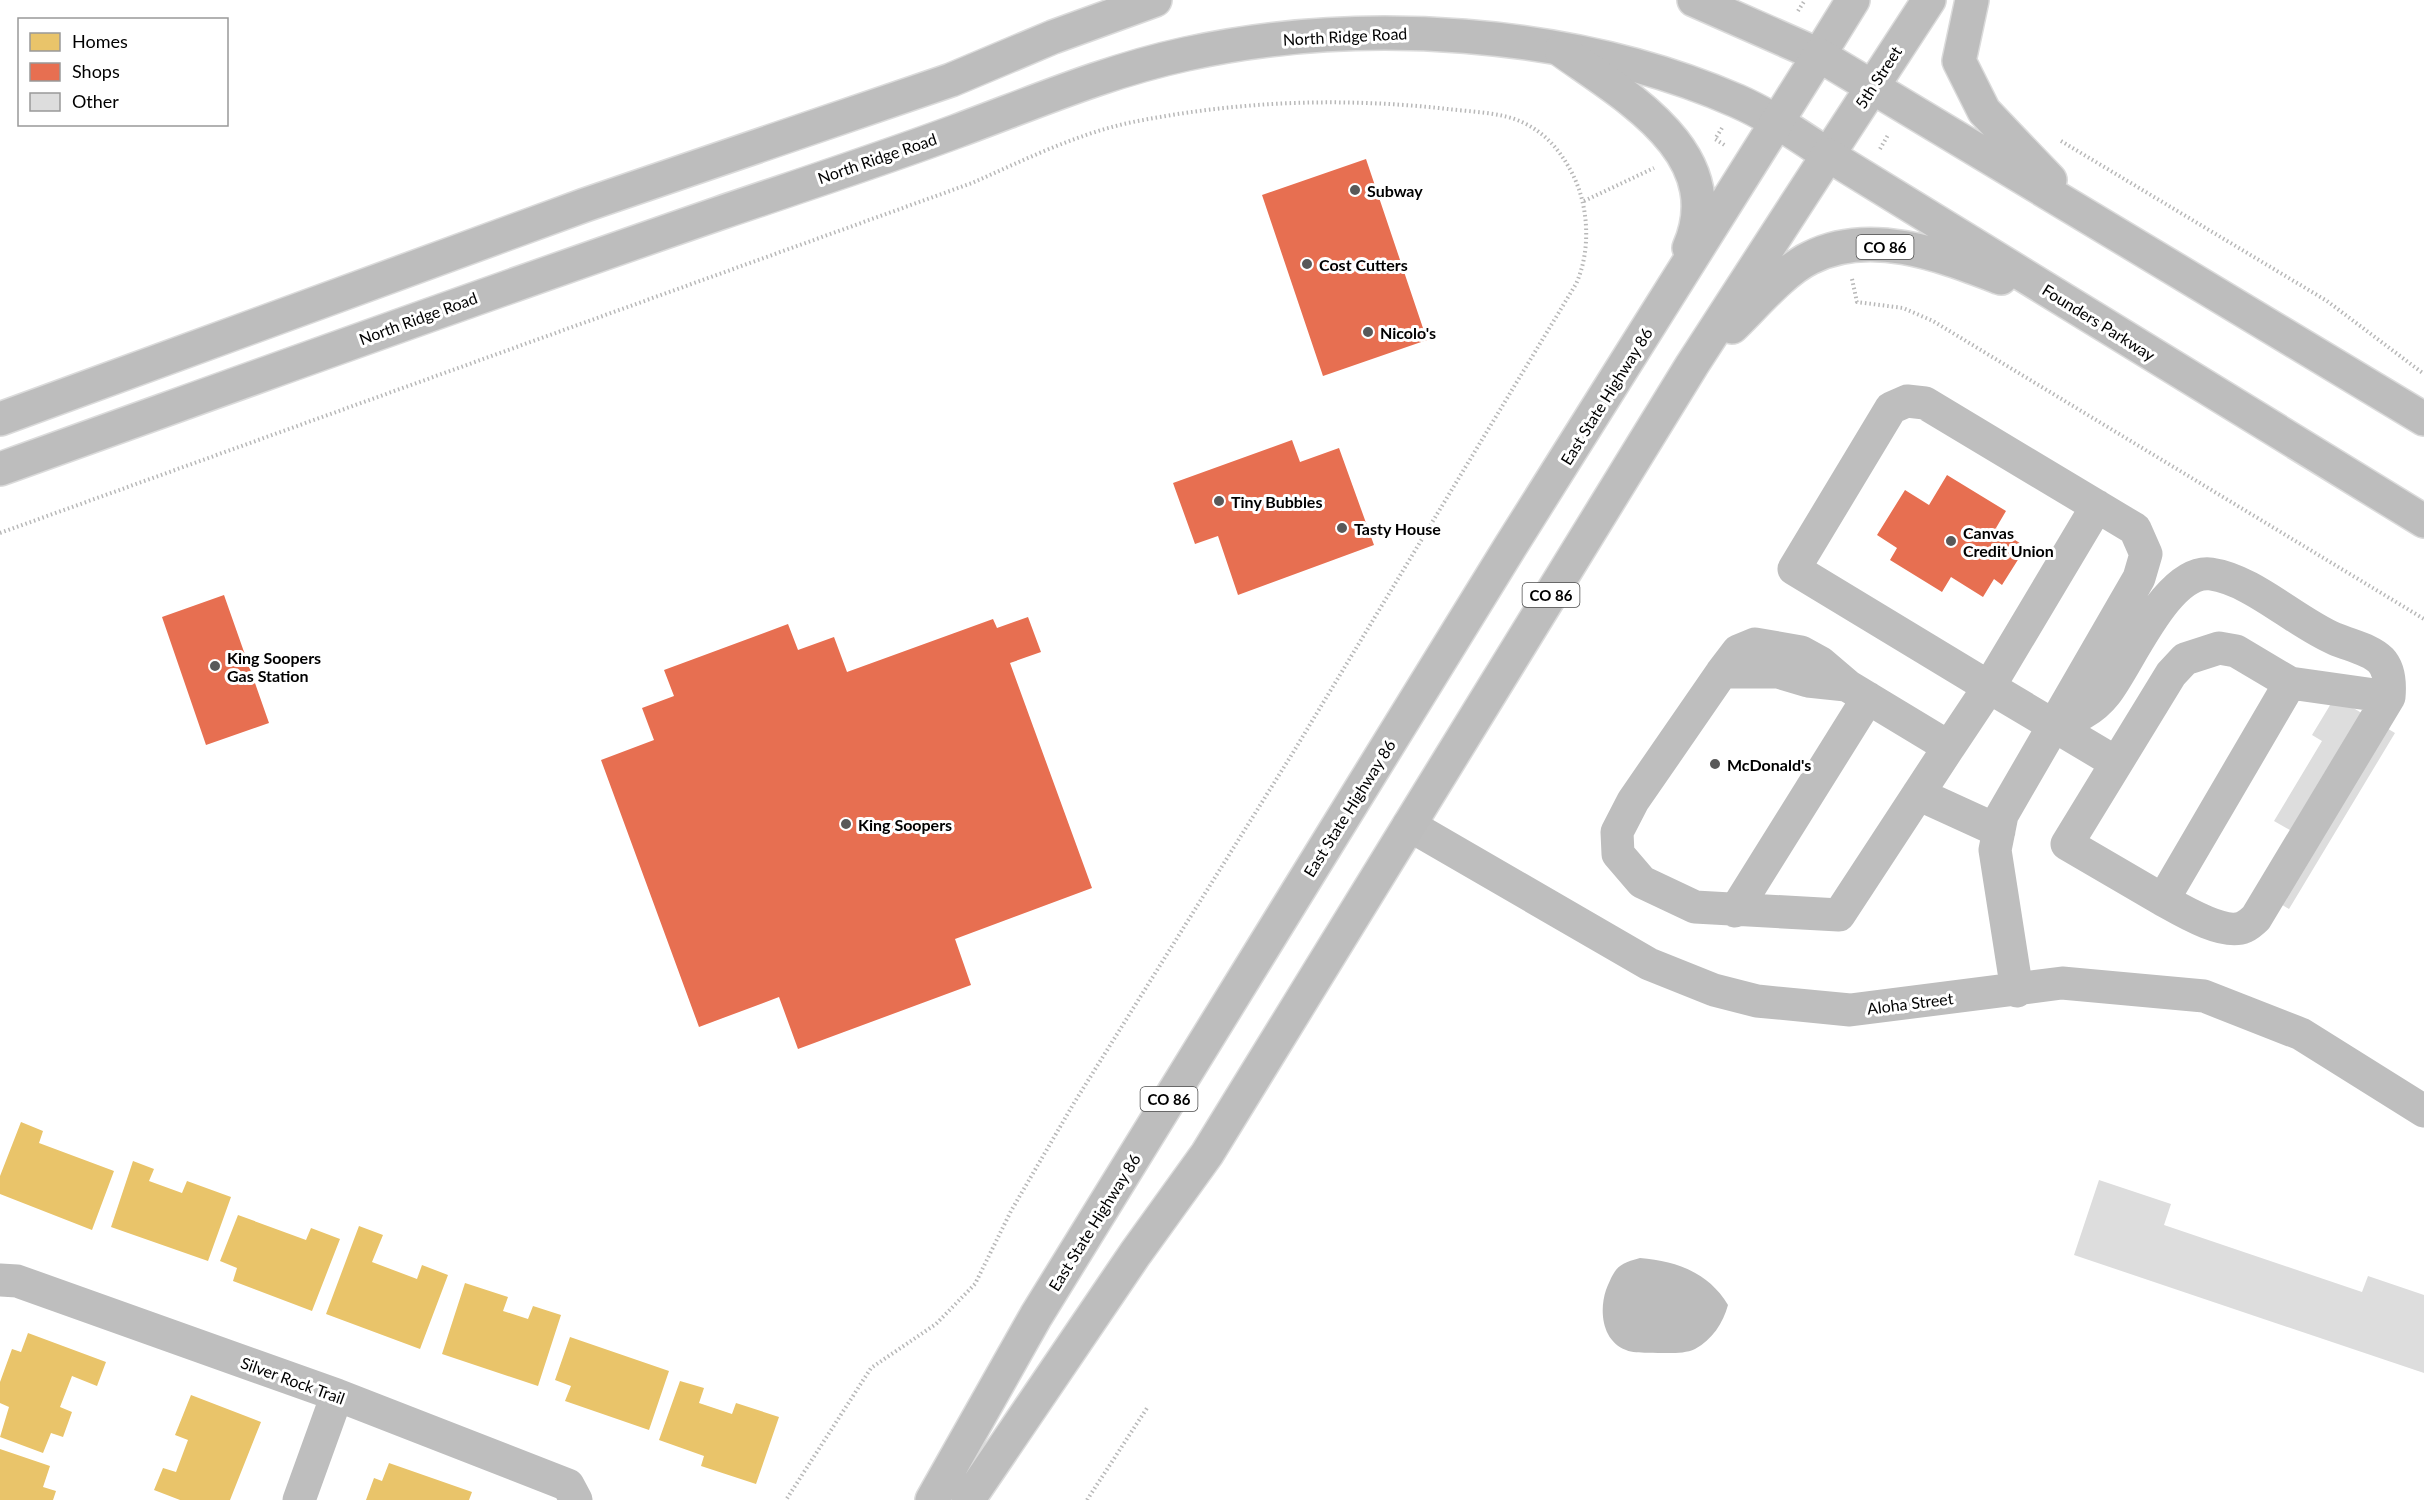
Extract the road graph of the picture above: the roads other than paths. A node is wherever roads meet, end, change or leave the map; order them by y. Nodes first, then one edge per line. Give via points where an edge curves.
1 (1155, 0) edge
2 (1694, 0) edge
3 (1853, 0) edge
4 (1929, 0) edge
5 (1972, 0) edge
6 (1561, 50) junction
7 (1820, 55) junction
8 (1872, 86) junction
9 (1775, 122) junction
10 (1828, 155) junction
11 (2083, 213) junction
12 (1653, 323) junction
13 (2106, 326) junction
14 (1692, 365) junction
15 (0, 418) edge
16 (2424, 419) edge
17 (0, 469) edge
18 (2097, 506) junction
19 (2424, 521) edge
20 (2290, 683) junction
21 (1989, 687) junction
22 (1858, 692) junction
23 (2389, 698) junction
24 (2054, 726) junction
25 (1949, 747) junction
26 (2115, 762) junction
27 (1918, 794) junction
28 (1409, 825) junction
29 (1999, 831) junction
30 (2163, 900) junction
31 (1735, 911) junction
32 (2017, 991) junction
33 (2424, 1111) edge
34 (0, 1280) edge
35 (337, 1395) junction
36 (299, 1500) edge
37 (576, 1500) edge
38 (932, 1500) edge
39 (968, 1500) edge

1 - 15 main road via 951,80 585,205
2 - 7 main road
3 - 7 main road
4 - 8 main road, 5th Street
5 - 11 main road via 1959,60 1984,111
6 - 9 main road, North Ridge Road via 1668,77 1739,102
6 - 12 main road via 1667,133 1679,145 1694,176 1698,216 1692,243
6 - 17 main road, North Ridge Road via 1498,39 1404,32 1293,37 1176,56 1080,84
7 - 8 main road
7 - 9 main road, CO 86
8 - 10 main road, 5th Street
8 - 11 main road
9 - 10 main road, Founders Parkway
9 - 12 main road, East State Highway 86 / CO 86
10 - 13 main road, Founders Parkway
10 - 14 main road
11 - 16 main road
12 - 38 main road, East State Highway 86 / CO 86 via 1510,547 1042,1306
13 - 14 main road, CO 86 via 2006,280 1949,259 1870,245 1809,258
13 - 19 main road, Founders Parkway / CO 86
14 - 28 main road, CO 86
18 - 21 street
18 - 21 street via 1925,403 1907,401 1892,408 1794,569
18 - 24 street via 2135,529 2146,554 2139,578
20 - 23 street
20 - 26 street via 2236,651 2219,648 2201,652 2185,660 2171,674
20 - 30 street
21 - 24 street
21 - 25 street
22 - 25 street
22 - 31 street
22 - 31 street via 1801,652 1755,644 1738,651 1633,801 1617,832 1618,854 1642,882 1695,907
23 - 24 street via 2391,679 2387,666 2374,655 2328,636 2236,582 2209,573 2186,580 2163,603 2106,693 2082,716
23 - 30 street via 2256,918 2244,927 2229,929 2189,915
24 - 26 street
24 - 29 street via 2002,815
25 - 27 street
26 - 30 street via 2067,844
27 - 29 street
27 - 31 street via 1839,915
28 - 32 street, Aloha Street via 1649,964 1714,990 1758,1001 1850,1010
28 - 39 main road, CO 86 via 1207,1154
29 - 32 street via 1995,850
32 - 33 street, Aloha Street via 2062,983 2204,996 2301,1034
34 - 35 street, Silver Rock Trail via 17,1281
35 - 36 street
35 - 37 street, Silver Rock Trail via 568,1485

